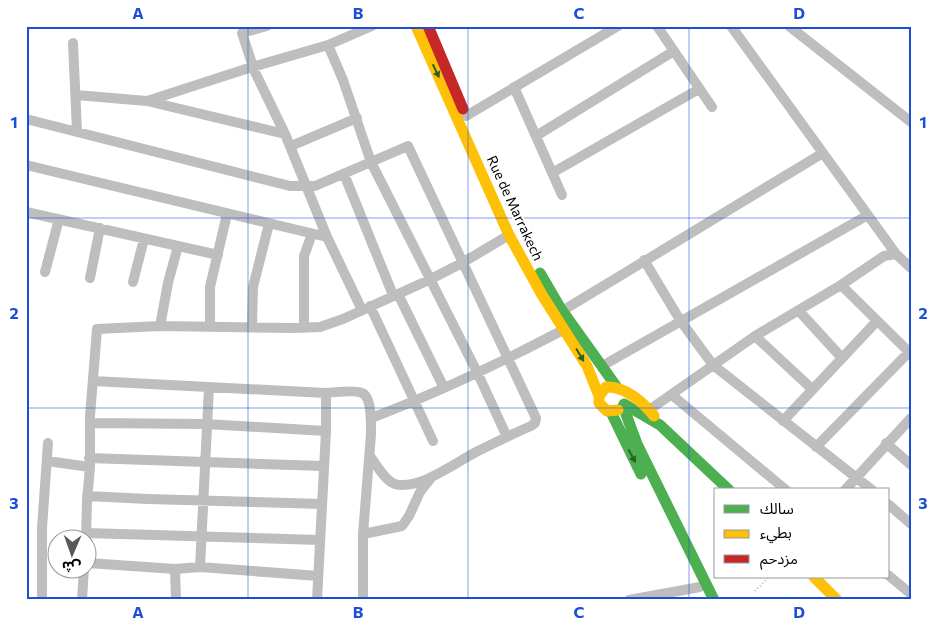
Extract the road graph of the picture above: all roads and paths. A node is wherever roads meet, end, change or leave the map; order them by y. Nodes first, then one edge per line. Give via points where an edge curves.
1 (267, 26) edge
2 (372, 26) edge
3 (416, 26) edge
4 (428, 26) edge
5 (618, 26) edge
6 (657, 26) edge
7 (731, 26) edge
8 (789, 26) edge
9 (73, 43) dead end
10 (328, 45) junction
11 (674, 51) junction
12 (252, 66) junction
13 (514, 87) junction
14 (699, 88) junction
15 (76, 95) junction
16 (148, 102) junction
17 (712, 107) dead end
18 (466, 116) junction
19 (357, 118) junction
20 (26, 119) edge
21 (911, 122) edge
22 (78, 131) junction
23 (285, 134) junction
24 (536, 136) junction
25 (291, 146) junction
26 (823, 153) junction
27 (370, 162) junction
28 (26, 166) edge
29 (552, 173) junction
30 (344, 174) junction
31 (305, 187) junction
32 (562, 195) dead end
33 (26, 212) edge
34 (227, 214) junction
35 (868, 215) junction
36 (59, 219) junction
37 (269, 224) junction
38 (100, 228) junction
39 (312, 234) junction
40 (509, 235) junction
41 (327, 237) junction
42 (144, 239) junction
43 (178, 246) junction
44 (896, 254) junction
45 (218, 255) junction
46 (644, 260) junction
47 (462, 263) junction
48 (911, 268) edge
49 (45, 272) dead end
50 (90, 278) dead end
51 (429, 280) junction
52 (133, 282) dead end
53 (841, 285) junction
54 (396, 294) junction
55 (366, 308) junction
56 (562, 311) junction
57 (799, 311) junction
58 (877, 321) junction
59 (682, 322) junction
60 (160, 326) junction
61 (210, 326) junction
62 (252, 327) junction
63 (304, 328) junction
64 (565, 329) junction
65 (755, 336) junction
66 (910, 351) edge
67 (509, 358) junction
68 (842, 358) junction
69 (713, 365) junction
70 (602, 366) junction
71 (478, 374) junction
72 (92, 381) junction
73 (209, 387) junction
74 (444, 388) junction
75 (619, 389) junction
76 (812, 389) junction
77 (326, 393) junction
78 (672, 395) junction
79 (599, 396) junction
80 (414, 402) junction
81 (623, 405) junction
82 (649, 410) junction
83 (611, 412) junction
84 (371, 418) junction
85 (911, 418) edge
86 (783, 422) junction
87 (90, 423) junction
88 (206, 424) junction
89 (664, 428) junction
90 (326, 431) junction
91 (507, 437) junction
92 (433, 441) dead end
93 (48, 443) dead end
94 (886, 443) junction
95 (637, 444) junction
96 (816, 446) junction
97 (370, 456) junction
98 (47, 461) junction
99 (90, 462) junction
100 (205, 462) junction
101 (911, 464) edge
102 (323, 466) junction
103 (433, 476) junction
104 (856, 476) junction
105 (727, 488) edge
106 (784, 488) edge
107 (847, 488) edge
108 (870, 488) edge
109 (87, 496) junction
110 (203, 501) junction
111 (322, 504) junction
112 (890, 506) edge
113 (911, 524) edge
114 (86, 528) edge
115 (363, 534) junction
116 (98, 536) edge
117 (201, 537) junction
118 (320, 540) junction
119 (98, 564) edge
120 (200, 568) junction
121 (175, 569) junction
122 (318, 576) junction
123 (890, 577) edge
124 (83, 578) edge
125 (768, 578) edge
126 (815, 578) edge
127 (700, 587) junction
128 (755, 591) dead end
129 (911, 594) edge
130 (42, 600) edge
131 (82, 600) edge
132 (176, 600) edge
133 (317, 600) edge
134 (363, 600) edge
135 (629, 600) edge
136 (706, 600) edge
137 (714, 600) edge
138 (837, 600) edge

1 - 12 street via 242,33
2 - 10 street
3 -> 40 main road, Rue de Marrakech
4 - 18 main road, Rue de Marrakech
5 - 13 street
6 - 11 street
7 - 26 street
8 - 21 street
9 - 15 street
10 - 12 street
10 - 19 street
11 - 14 street
11 - 24 street
12 - 16 street
12 - 23 street
13 - 18 street
13 - 24 street
14 - 17 street
14 - 29 street
15 - 16 street
15 - 22 street
16 - 23 street
18 - 56 main road, Rue de Marrakech via 523,244
19 - 25 street
19 - 27 street
20 - 22 street
22 - 31 street via 290,186
23 - 25 street
24 - 29 street
25 - 31 street
26 - 35 street
26 - 46 street
27 - 30 street
27 - 47 street via 408,146
27 - 51 street
28 - 34 street
29 - 32 street
30 - 31 street
30 - 54 street
31 - 41 street
33 - 36 street
34 - 37 street
34 - 45 street
35 - 44 street
35 - 59 street
36 - 38 street
36 - 49 street
37 - 39 street
37 - 62 street via 253,287
38 - 42 street
38 - 50 street
39 - 41 street
39 - 63 street via 304,256
40 - 47 street
40 - 64 main road, Rue de Marrakech
41 - 55 street
42 - 43 street
42 - 52 street
43 - 45 street
43 - 60 street
44 - 48 street
44 - 53 street via 884,256
45 - 61 street via 210,287
46 - 56 street
46 - 59 street
47 - 51 street
47 - 67 street
51 - 54 street
51 - 71 street
53 - 57 street
53 - 58 street
54 - 55 street
54 - 74 street
55 - 63 street via 333,323
55 - 80 street
56 - 70 main road, Rue de Marrakech
57 - 65 street
57 - 68 street
58 - 66 street
58 - 68 street
59 - 69 street
59 - 70 street
60 - 61 street
60 - 72 street via 97,329
61 - 62 street
62 - 63 street
64 - 67 street
64 -> 79 main road, Rue de Marrakech
65 - 69 street
65 - 76 street
66 - 96 street
67 - 71 street
67 - 91 street via 536,418 531,426
68 - 76 street
69 - 78 street
69 - 86 street
70 - 75 main road, Rue de Marrakech
71 - 74 street
71 - 91 street
72 - 73 street
72 - 87 street
73 - 77 street
73 - 88 street
74 - 80 street
75 - 79 main road via 606,387
75 - 81 main road via 625,397
75 - 82 main road, Rue de Marrakech
76 - 86 street
77 - 84 street via 361,392 368,398
77 - 90 street
78 - 82 street
78 - 106 street
79 - 83 main road via 601,406
80 - 84 street
80 - 92 street
81 - 83 main road
81 - 89 main road, Rue de Marrakech
81 - 95 main road
82 - 89 main road, Rue de Marrakech
83 -> 127 main road
84 - 97 street
85 - 94 street
86 - 96 street
87 - 88 street
87 - 99 street
88 - 90 street
88 - 100 street
89 - 95 main road via 646,428 639,435
89 - 105 main road, Rue de Marrakech
90 - 102 street
91 - 103 street
93 - 98 street
94 - 101 street
94 - 104 street
95 - 137 main road
96 - 104 street
97 - 103 street via 394,484 414,483
97 - 115 street
98 - 99 street
98 - 130 street via 42,528
99 - 100 street
99 - 109 street
100 - 102 street
100 - 110 street
102 - 111 street
103 - 115 street via 420,492 402,526
104 - 107 street
104 - 108 street
109 - 110 street
109 - 114 street
110 - 111 street
110 - 117 street
111 - 118 street
112 - 113 street
115 - 134 street
116 - 117 street
117 - 118 street
117 - 120 street
118 - 122 street
119 - 121 street
120 - 121 street
120 - 122 street
121 - 132 street
122 - 133 street
123 - 129 street
124 - 131 street
125 - 128 path
126 - 138 main road
127 - 135 street
127 - 136 main road

